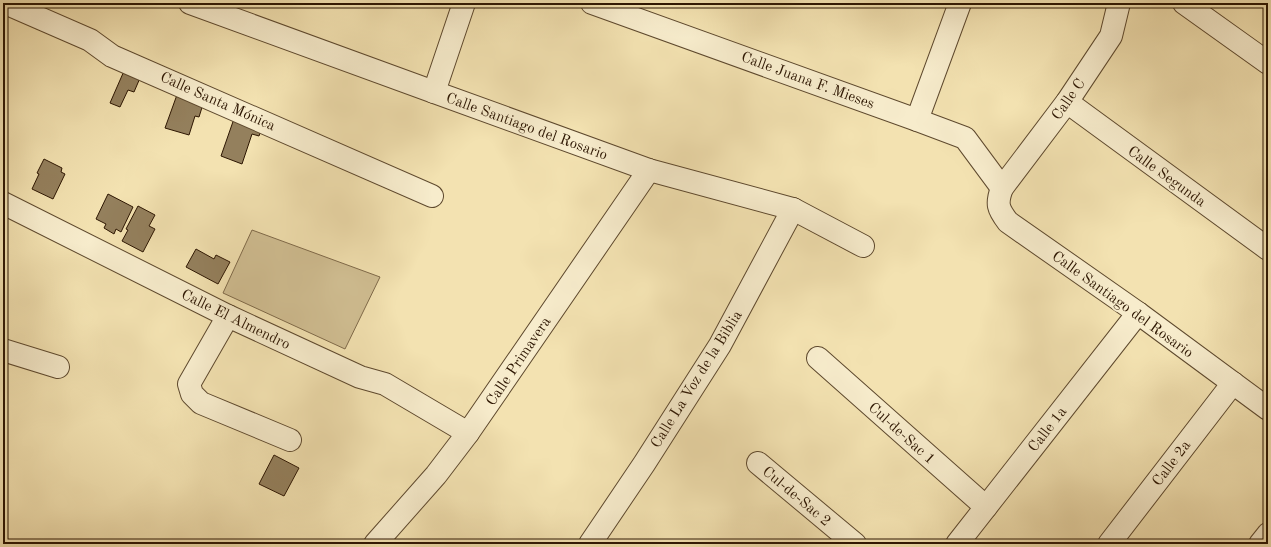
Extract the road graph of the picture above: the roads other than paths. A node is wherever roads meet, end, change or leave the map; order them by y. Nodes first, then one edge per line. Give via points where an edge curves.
1 (6, 3) edge
2 (190, 3) edge
3 (464, 3) edge
4 (592, 3) edge
5 (960, 3) edge
6 (1119, 3) edge
7 (1184, 3) edge
8 (1268, 63) edge
9 (434, 92) junction
10 (1067, 102) junction
11 (917, 120) junction
12 (649, 170) junction
13 (1002, 188) junction
14 (432, 196) dead end
15 (3, 203) edge
16 (793, 209) junction
17 (863, 246) dead end
18 (1268, 249) edge
19 (1138, 313) junction
20 (228, 316) junction
21 (3, 350) edge
22 (818, 358) dead end
23 (58, 367) dead end
24 (1233, 383) junction
25 (1268, 409) edge
26 (468, 434) junction
27 (290, 440) dead end
28 (758, 464) dead end
29 (986, 507) junction
30 (1268, 534) edge
31 (375, 544) edge
32 (590, 544) edge
33 (855, 544) edge
34 (957, 544) edge
35 (1109, 544) edge
36 (1260, 544) edge

1 - 14 street, Calle Santa Mónica via 90,40 112,56
2 - 9 street, Calle Santiago del Rosario
3 - 9 street
4 - 11 street, Calle Juana F. Mieses
5 - 11 street
6 - 10 street, Calle C via 1111,36
7 - 8 street
9 - 12 street, Calle Santiago del Rosario
10 - 13 street, Calle C
10 - 18 street, Calle Segunda
11 - 13 street, Calle Juana F. Mieses via 965,138
12 - 16 street, Calle Santiago del Rosario
12 - 26 street, Calle Primavera
13 - 19 street, Calle Santiago del Rosario via 998,200 1001,213 1008,222
15 - 20 street, Calle El Almendro
16 - 17 street, Calle Santiago del Rosario
16 - 32 street, Calle La Voz de la Biblia via 720,345
19 - 24 street, Calle Santiago del Rosario
19 - 29 street, Calle 1a
20 - 26 street, Calle El Almendro via 360,377 385,384
20 - 27 street via 189,384 192,394 201,403
21 - 23 street
22 - 29 street, Cul-de-Sac 1
24 - 25 street, Calle Santiago del Rosario
24 - 35 street, Calle 2a
26 - 31 street, Calle Primavera via 436,475
28 - 33 street, Cul-de-Sac 2
29 - 34 street, Calle 1a
30 - 36 street

